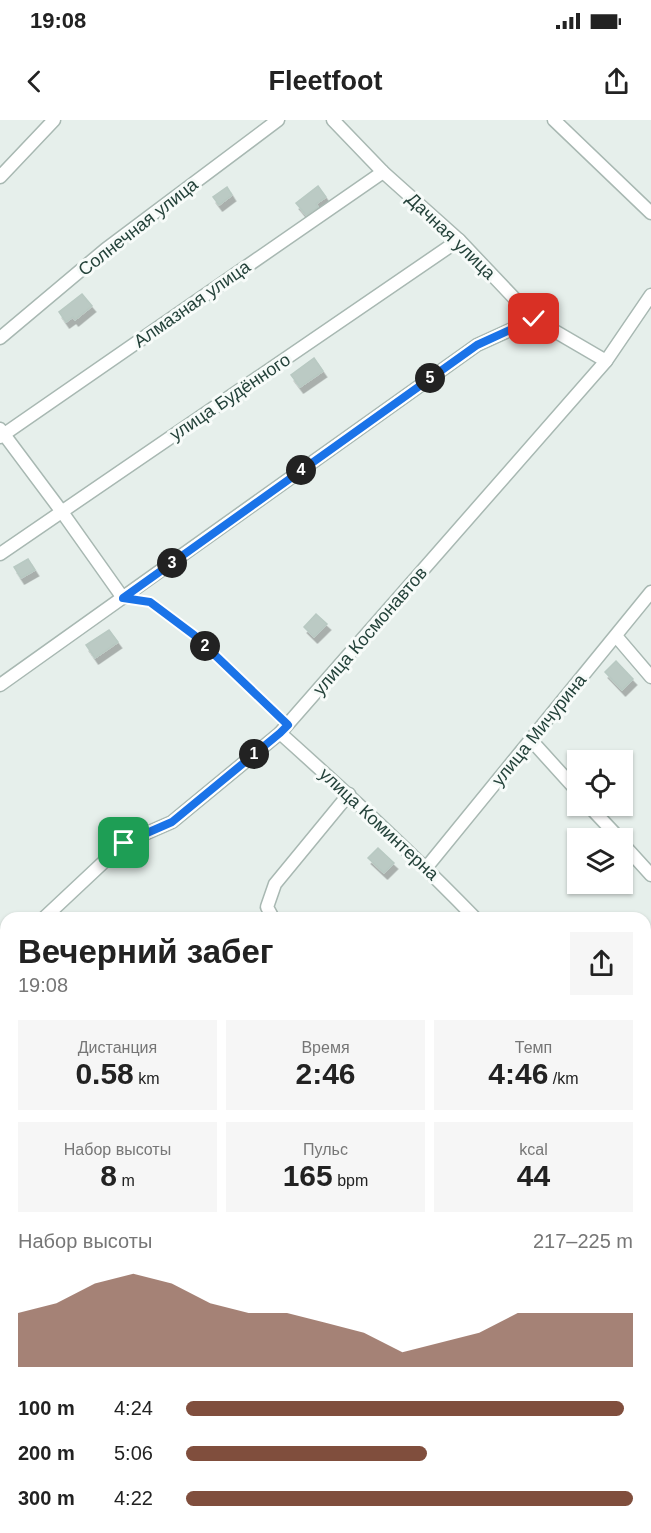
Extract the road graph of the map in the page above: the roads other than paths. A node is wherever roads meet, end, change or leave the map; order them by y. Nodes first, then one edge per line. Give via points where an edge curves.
1 (54, 120) edge
2 (278, 120) edge
3 (333, 120) edge
4 (554, 120) edge
5 (383, 172) junction
6 (0, 177) edge
7 (651, 213) edge
8 (459, 240) junction
9 (651, 295) edge
10 (534, 319) junction
11 (0, 338) edge
12 (606, 361) junction
13 (2, 433) edge
14 (62, 512) junction
15 (0, 554) edge
16 (651, 592) edge
17 (123, 598) junction
18 (616, 636) junction
19 (651, 677) edge
20 (0, 685) edge
21 (284, 729) junction
22 (531, 740) junction
23 (567, 780) edge
24 (349, 794) junction
25 (598, 816) edge
26 (610, 828) edge
27 (633, 855) edge
28 (426, 868) junction
29 (651, 874) edge
30 (50, 912) edge
31 (270, 912) edge
32 (469, 912) edge

1 - 6 street
2 - 11 street, Солнечная улица via 106,249
3 - 5 street, Дачная улица
4 - 7 street
5 - 8 street, Дачная улица
5 - 13 street, Алмазная улица
8 - 10 street, Дачная улица
8 - 14 street, улица Будённого
9 - 12 street, улица Космонавтов
10 - 12 street, Дачная улица
10 - 17 street via 477,345
12 - 21 street, улица Космонавтов
13 - 14 street
14 - 15 street, улица Будённого
14 - 17 street
16 - 18 street, улица Мичурина
17 - 20 street
18 - 19 street
18 - 22 street, улица Мичурина
21 - 24 street, улица Коминтерна
21 - 30 street, улица Космонавтов via 172,822 124,843
22 - 23 street
22 - 28 street, улица Мичурина
24 - 28 street, улица Коминтерна
24 - 31 street via 274,884 267,907
25 - 26 street
27 - 29 street
28 - 32 street, улица Коминтерна

